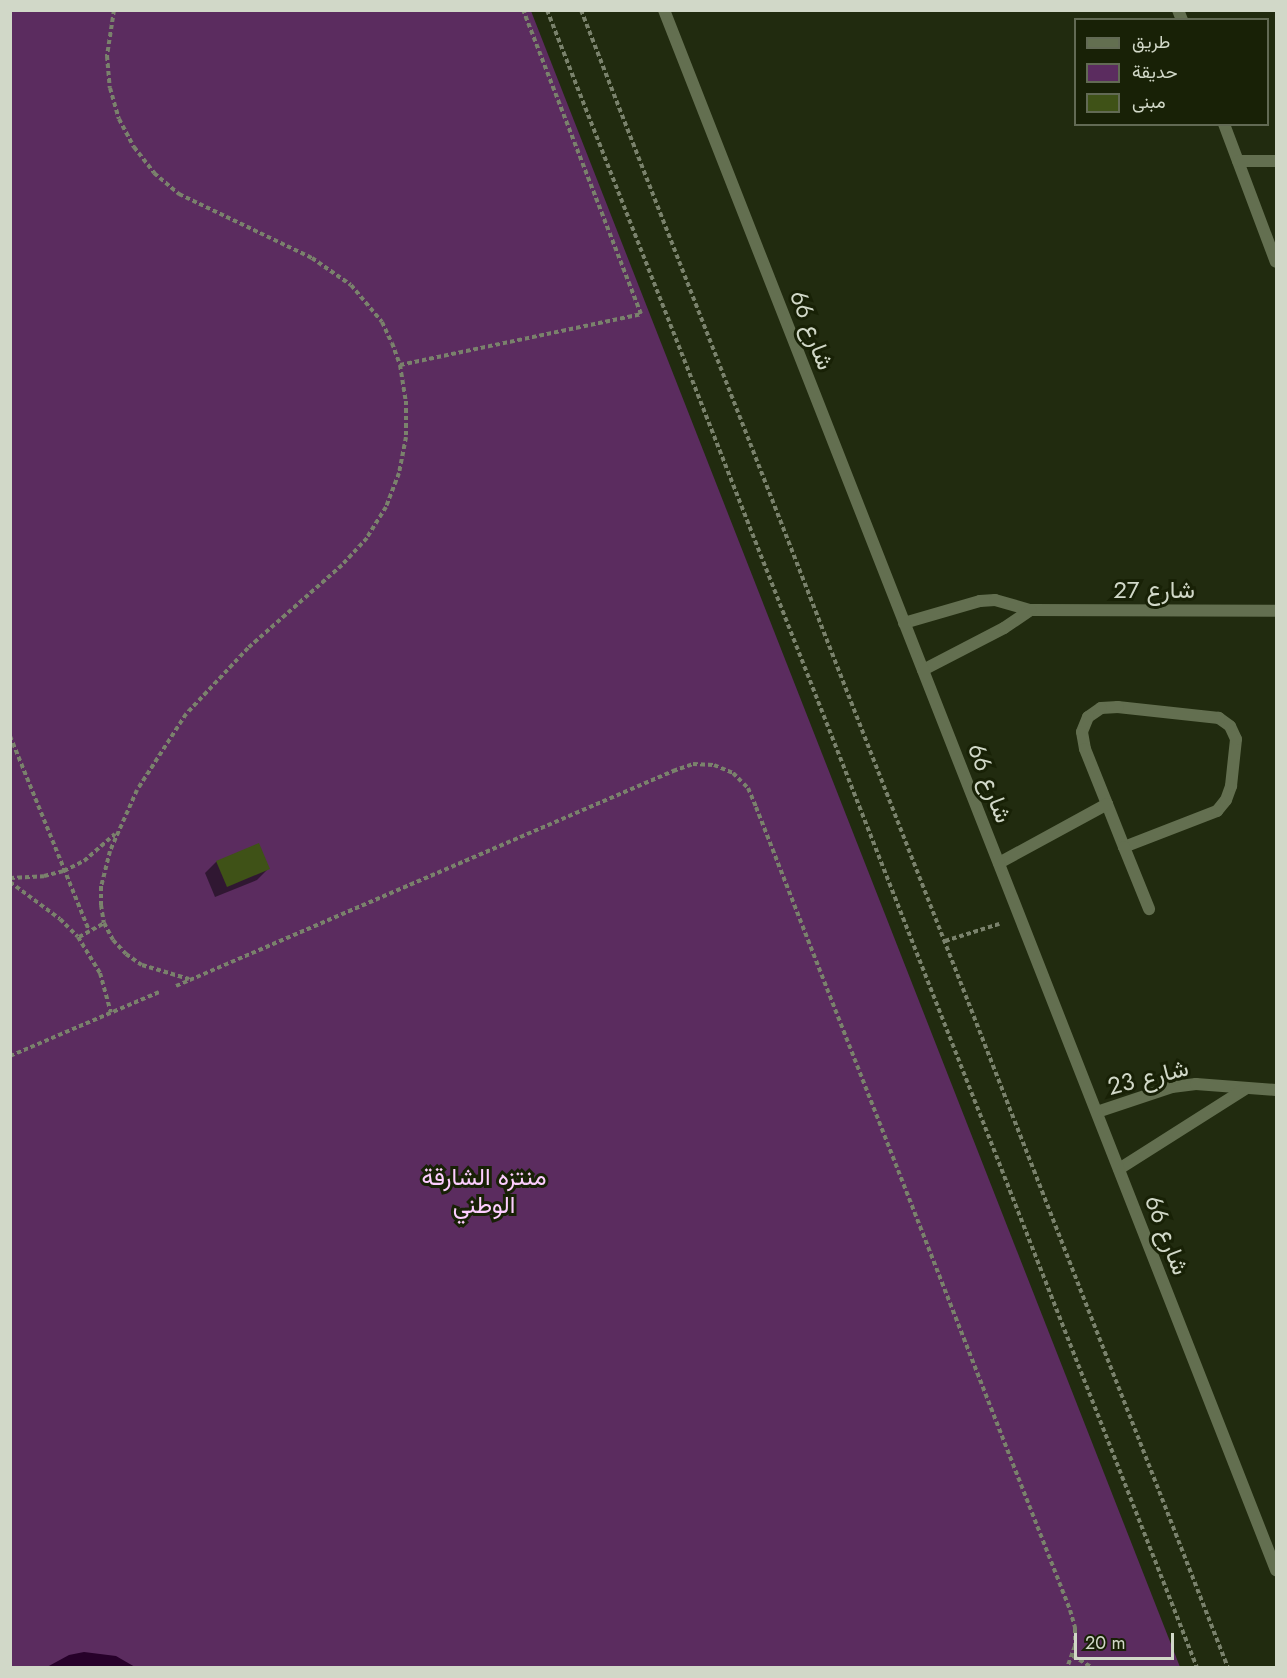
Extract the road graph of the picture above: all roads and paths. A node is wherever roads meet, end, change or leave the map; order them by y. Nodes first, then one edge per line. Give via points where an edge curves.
1 (114, 10) edge
2 (523, 10) edge
3 (547, 10) edge
4 (581, 10) edge
5 (664, 10) edge
6 (1225, 126) edge
7 (1238, 161) junction
8 (1276, 161) edge
9 (1276, 262) edge
10 (400, 365) junction
11 (1031, 610) junction
12 (1276, 611) edge
13 (904, 623) junction
14 (923, 670) junction
15 (10, 736) edge
16 (1107, 804) junction
17 (118, 831) junction
18 (1124, 847) junction
19 (999, 863) junction
20 (64, 871) junction
21 (10, 880) edge
22 (1149, 909) dead end
23 (1020, 917) junction
24 (104, 923) junction
25 (89, 932) junction
26 (78, 937) junction
27 (945, 941) junction
28 (190, 979) junction
29 (176, 986) dead end
30 (159, 992) dead end
31 (111, 1013) junction
32 (10, 1056) edge
33 (1245, 1089) junction
34 (1276, 1090) edge
35 (1096, 1112) junction
36 (1119, 1169) junction
37 (1276, 1570) edge
38 (1073, 1656) junction
39 (1067, 1668) edge
40 (1093, 1668) edge
41 (1197, 1668) edge
42 (1228, 1668) edge

1 - 10 path via 107,56 110,88 119,119 154,173 179,194 312,258 342,278 382,322
2 - 10 path via 641,314
3 - 41 path
4 - 27 path
5 - 13 street, شارع 66
6 - 7 street
7 - 8 street
7 - 9 street
10 - 17 path via 406,437 399,473 386,507 367,538 342,565 248,648 186,714 148,771
11 - 12 street, شارع 27
11 - 13 street, شارع 27 via 995,600 980,601
11 - 14 street
13 - 14 street, شارع 66
14 - 19 street, شارع 66
15 - 20 path
16 - 18 street
16 - 18 street via 1082,732 1088,717 1101,708 1219,718 1230,726 1236,739 1231,786 1217,811
16 - 19 street
17 - 20 path via 93,855
17 - 24 path via 101,886
18 - 22 street
19 - 23 street, شارع 66
20 - 21 path
20 - 25 path
21 - 26 path
23 - 27 path
23 - 35 street, شارع 66
24 - 25 path
24 - 28 path via 112,940 126,954 142,964
25 - 26 path
26 - 31 path via 100,973
27 - 42 path
28 - 29 path
28 - 38 path via 673,771 693,764 714,765 733,773 748,788 756,807 1070,1610 1075,1628
30 - 31 path
31 - 32 path
33 - 34 street, شارع 23
33 - 35 street, شارع 23 via 1212,1085 1172,1087
33 - 36 street
35 - 36 street, شارع 66
36 - 37 street, شارع 66
38 - 39 path
38 - 40 path

